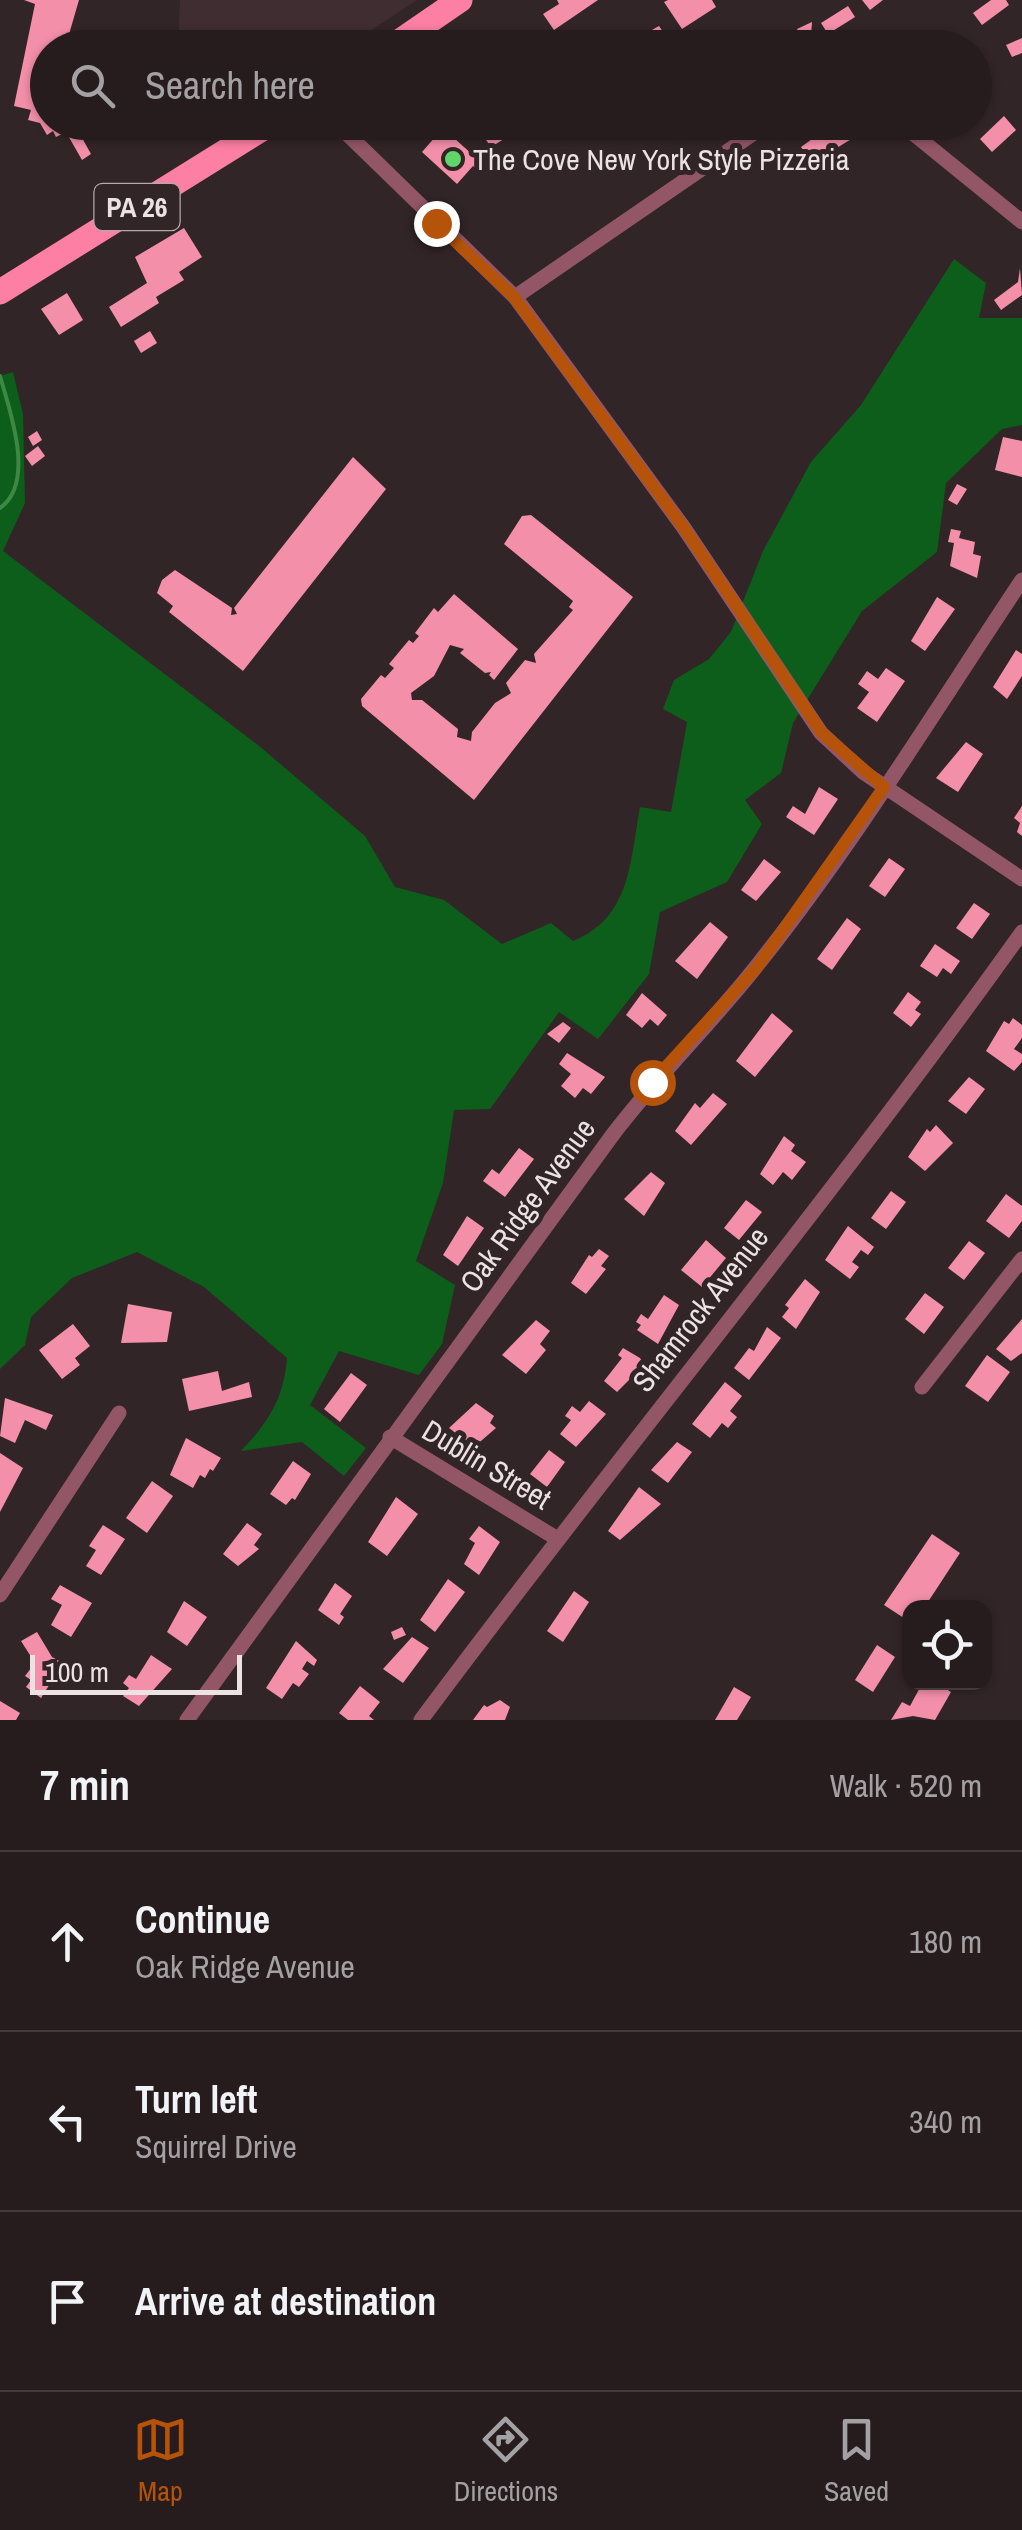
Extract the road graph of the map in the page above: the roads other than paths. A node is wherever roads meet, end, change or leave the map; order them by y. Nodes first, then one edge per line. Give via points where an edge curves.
1 (460, 0) edge
2 (416, 30) edge
3 (245, 140) edge
4 (353, 140) edge
5 (744, 140) edge
6 (921, 140) edge
7 (1022, 222) edge
8 (0, 292) edge
9 (514, 297) junction
10 (1022, 580) edge
11 (884, 787) junction
12 (1022, 879) edge
13 (1022, 932) edge
14 (1022, 1260) edge
15 (922, 1387) dead end
16 (118, 1414) dead end
17 (390, 1437) junction
18 (556, 1538) junction
19 (0, 1595) edge
20 (187, 1720) edge
21 (421, 1720) edge

1 - 2 main road
3 - 8 main road, PA 26
4 - 9 street
5 - 9 street
6 - 7 street
9 - 11 street via 684,528 812,720 839,752
10 - 11 street, Oak Ridge Avenue
11 - 12 street
11 - 17 street, Oak Ridge Avenue via 777,940 652,1082
13 - 18 street, Shamrock Avenue via 914,1084
14 - 15 street
16 - 19 street
17 - 18 street, Dublin Street
17 - 20 street, Oak Ridge Avenue
18 - 21 street, Shamrock Avenue

